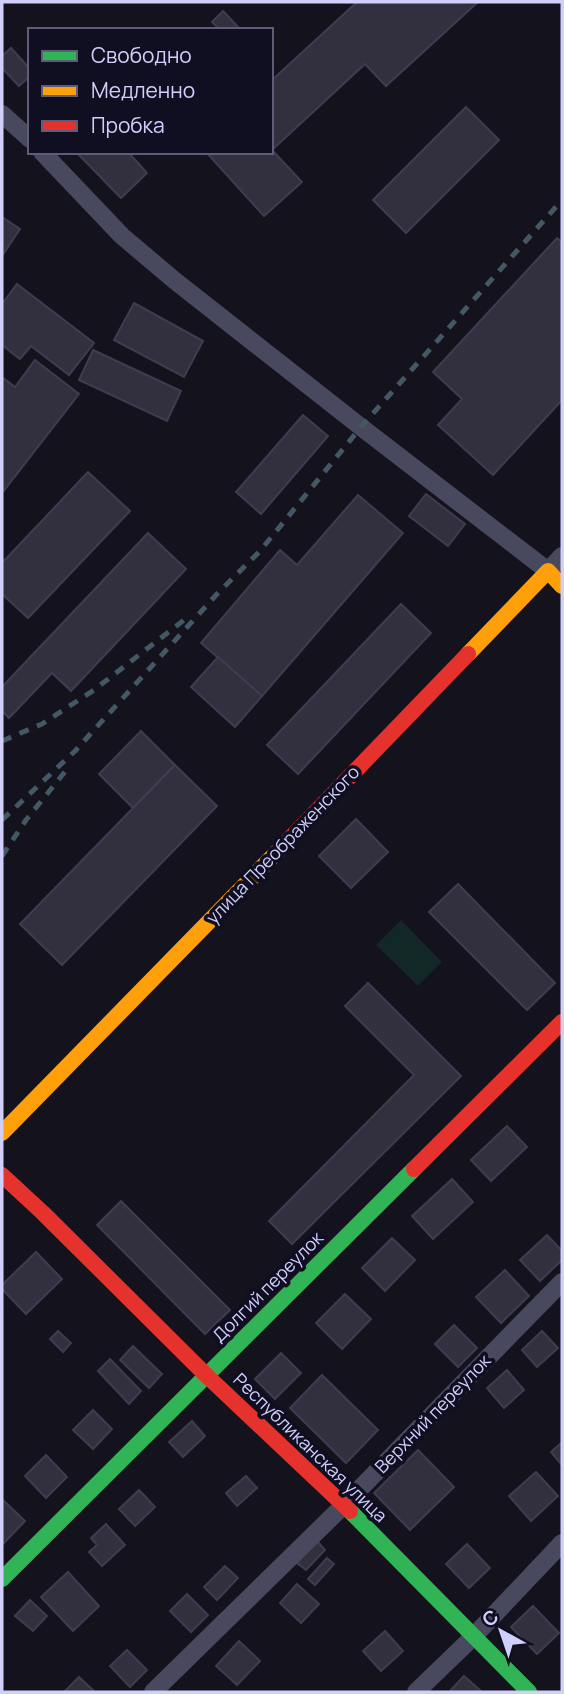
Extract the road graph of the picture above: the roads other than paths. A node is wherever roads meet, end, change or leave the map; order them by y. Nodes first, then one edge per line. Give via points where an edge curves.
1 (2, 114) edge
2 (28, 137) edge
3 (44, 154) edge
4 (562, 556) edge
5 (548, 571) junction
6 (562, 586) edge
7 (562, 1022) edge
8 (2, 1133) edge
9 (2, 1175) edge
10 (562, 1282) edge
11 (206, 1375) junction
12 (344, 1505) junction
13 (562, 1543) edge
14 (2, 1579) edge
15 (473, 1637) junction
16 (153, 1692) edge
17 (416, 1692) edge
18 (529, 1692) edge

1 - 2 street
3 - 5 street via 122,236 174,280
4 - 5 street, улица Преображенского
5 - 6 street
5 - 8 street, улица Преображенского
7 - 11 street, Долгий переулок
9 - 11 street, Республиканская улица
10 - 12 street, Верхний переулок
11 - 12 street, Республиканская улица
11 - 14 street, Долгий переулок
12 - 15 street, Республиканская улица
12 - 16 street, Верхний переулок
13 - 15 street
15 - 17 street
15 - 18 street, Республиканская улица

